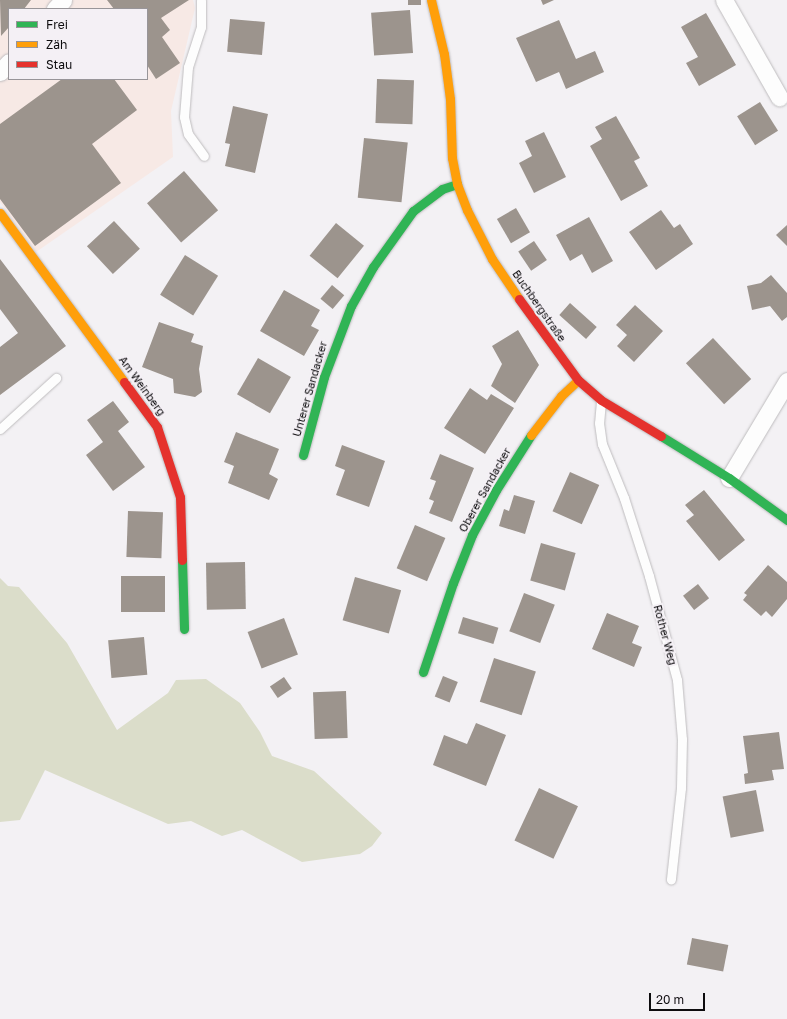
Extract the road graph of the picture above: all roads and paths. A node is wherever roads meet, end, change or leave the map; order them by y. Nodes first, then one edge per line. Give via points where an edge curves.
1 (63, 0) edge
2 (201, 0) edge
3 (431, 0) edge
4 (724, 0) edge
5 (56, 8) edge
6 (8, 63) edge
7 (0, 72) edge
8 (779, 97) dead end
9 (204, 156) dead end
10 (457, 184) junction
11 (0, 213) edge
12 (56, 378) dead end
13 (578, 380) junction
14 (787, 381) edge
15 (601, 400) junction
16 (0, 429) edge
17 (303, 455) dead end
18 (729, 478) junction
19 (787, 520) edge
20 (184, 629) dead end
21 (423, 672) dead end
22 (671, 879) dead end

1 - 5 street
2 - 9 lane via 201,27 188,67 184,117 188,134
3 - 10 street, Buchbergstraße via 446,69 452,158
4 - 8 street
6 - 7 street
10 - 13 street, Buchbergstraße via 492,259
10 - 17 street, Unterer Sandacker via 442,189 413,211 374,267 351,306 324,377
11 - 20 street, Am Weinberg via 157,427 180,497
12 - 16 lane
13 - 15 street, Buchbergstraße
13 - 21 street, Oberer Sandacker via 560,396 532,433 479,522 453,583
14 - 18 street
15 - 18 street, Buchbergstraße
15 - 22 lane, Rother Weg via 599,423 602,444 624,498 649,576 677,680 682,739 681,788
18 - 19 street, Buchbergstraße

